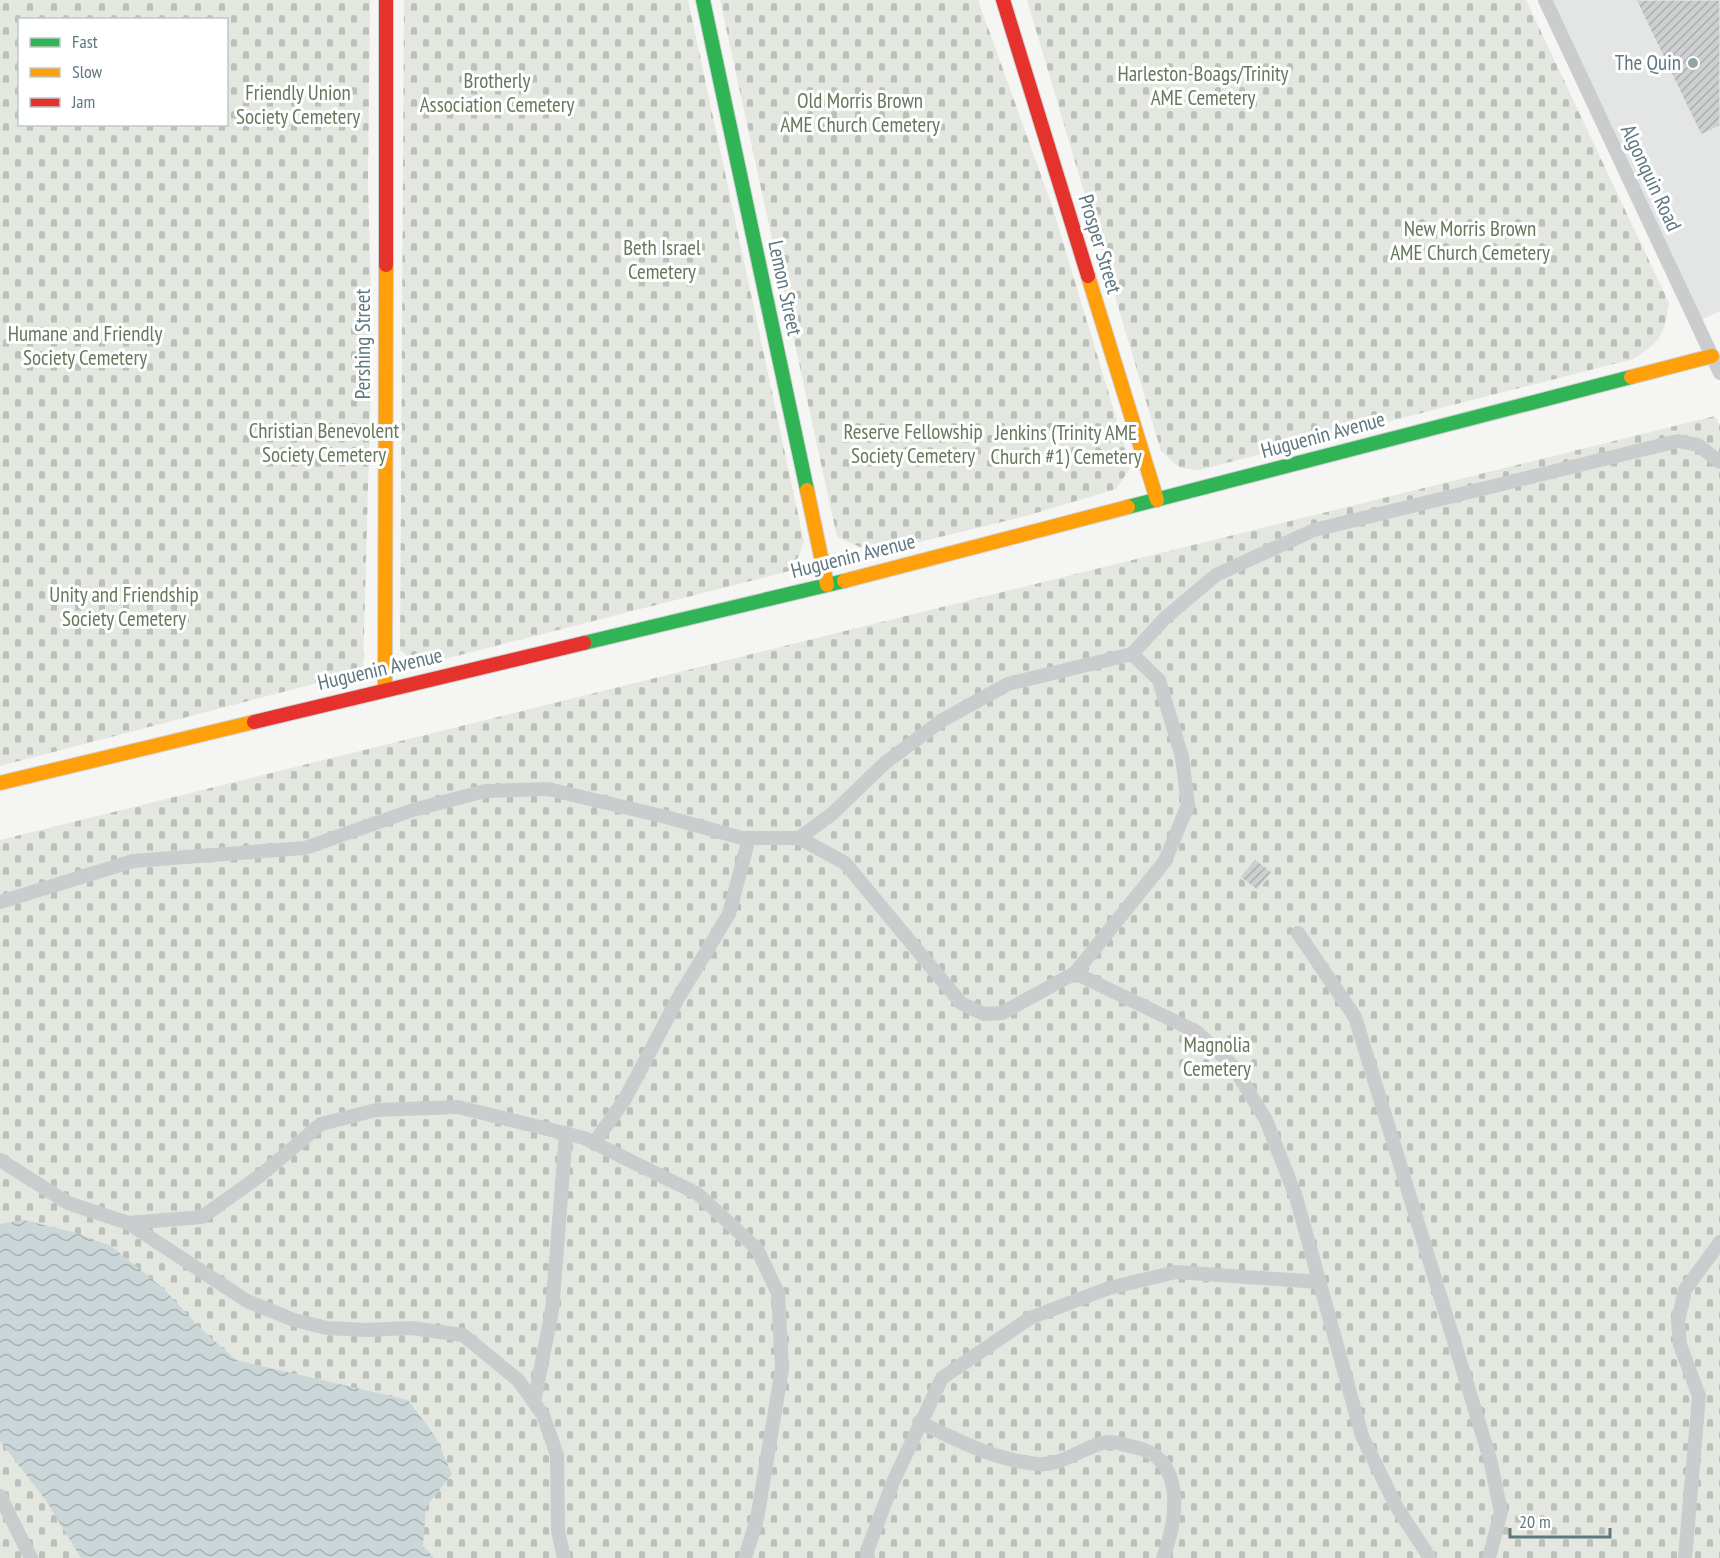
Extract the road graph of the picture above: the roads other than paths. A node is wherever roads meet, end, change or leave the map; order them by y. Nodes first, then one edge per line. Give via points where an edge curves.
1 (386, 0) edge
2 (703, 0) edge
3 (1003, 0) edge
4 (1545, 0) edge
5 (1712, 356) junction
6 (1720, 373) edge
7 (1720, 462) edge
8 (1157, 500) junction
9 (827, 585) junction
10 (1132, 654) junction
11 (385, 689) junction
12 (0, 783) edge
13 (749, 838) junction
14 (799, 838) junction
15 (0, 902) edge
16 (1298, 933) dead end
17 (1075, 972) junction
18 (566, 1133) junction
19 (594, 1143) junction
20 (0, 1160) edge
21 (128, 1223) junction
22 (1720, 1242) edge
23 (1319, 1282) junction
24 (534, 1402) junction
25 (919, 1422) junction
26 (0, 1496) edge
27 (32, 1558) edge
28 (564, 1558) edge
29 (745, 1558) edge
30 (868, 1558) edge
31 (1163, 1558) edge
32 (1430, 1558) edge
33 (1489, 1558) edge
34 (1685, 1558) edge

1 - 11 street, Pershing Street
2 - 9 street, Lemon Street
3 - 8 street, Prosper Street
4 - 5 lane, Algonquin Road
5 - 6 lane, Algonquin Road
5 - 8 street, Huguenin Avenue
7 - 10 lane via 1698,446 1678,441 1314,530 1216,575 1165,618
8 - 9 street, Huguenin Avenue
9 - 11 street, Huguenin Avenue
10 - 14 lane via 1008,684 969,705 885,763 832,814
10 - 17 lane via 1159,680 1182,757 1188,805 1165,861
11 - 12 street, Huguenin Avenue
13 - 14 lane
13 - 15 lane via 548,789 485,791 413,810 305,848 133,861
13 - 19 lane via 729,914 677,1000 626,1100
14 - 17 lane via 845,862 961,1003 984,1014 1002,1013
16 - 33 lane via 1355,1017 1490,1459 1501,1512
17 - 23 lane via 1197,1032 1233,1066 1270,1131 1296,1197
18 - 19 lane
18 - 21 lane via 458,1107 376,1110 321,1124 261,1175 202,1217
18 - 24 lane via 552,1311
19 - 29 lane via 698,1194 757,1249 778,1293 783,1369 757,1519
20 - 21 lane via 68,1203
21 - 24 lane via 247,1301 294,1320 327,1328 411,1328 463,1335 518,1380
22 - 34 lane via 1685,1290 1678,1321 1680,1345 1700,1396
23 - 25 lane via 1176,1272 1109,1288 1030,1318 986,1346 942,1378
23 - 32 lane via 1362,1436 1396,1506
24 - 28 lane via 543,1415 557,1455 558,1531
25 - 30 lane via 892,1482 867,1551
25 - 31 lane via 998,1458 1042,1465 1109,1442 1145,1450 1166,1464 1176,1494
26 - 27 lane

